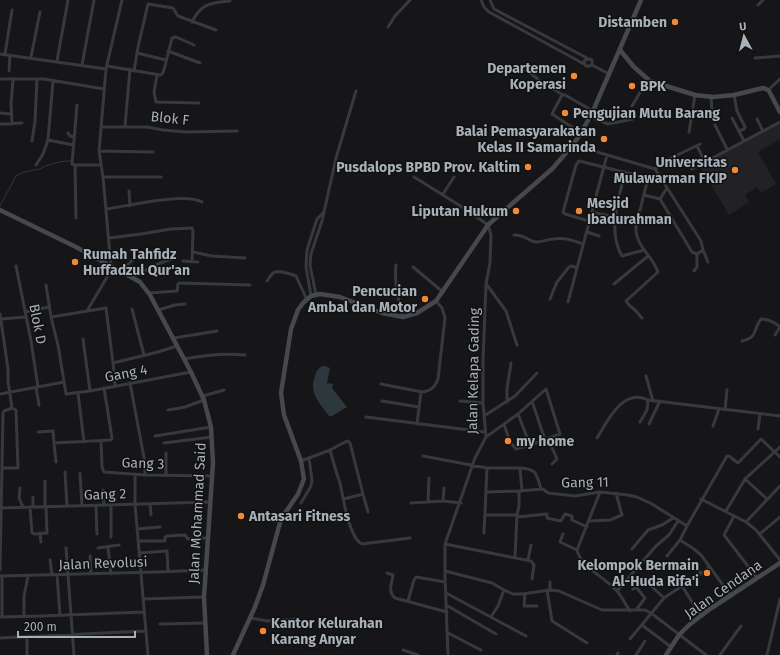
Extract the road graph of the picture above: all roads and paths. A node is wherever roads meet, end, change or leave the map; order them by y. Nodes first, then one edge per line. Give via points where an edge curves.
1 (68, 0) edge
2 (94, 0) edge
3 (122, 0) edge
4 (410, 0) edge
5 (481, 0) edge
6 (490, 0) edge
7 (641, 0) edge
8 (763, 0) edge
9 (230, 1) edge
10 (148, 2) edge
11 (758, 5) dead end
12 (12, 10) dead end
13 (494, 10) junction
14 (40, 12) dead end
15 (490, 13) junction
16 (192, 22) junction
17 (388, 27) dead end
18 (216, 30) dead end
19 (194, 45) dead end
20 (620, 50) junction
21 (168, 51) junction
22 (137, 53) junction
23 (0, 54) edge
24 (5, 54) junction
25 (10, 54) junction
26 (780, 56) edge
27 (31, 57) junction
28 (586, 58) junction
29 (755, 58) dead end
30 (166, 60) junction
31 (57, 61) junction
32 (200, 63) dead end
33 (584, 64) junction
34 (82, 65) junction
35 (592, 65) junction
36 (106, 67) junction
37 (130, 69) junction
38 (520, 69) dead end
39 (9, 71) dead end
40 (134, 71) junction
41 (609, 74) junction
42 (157, 76) junction
43 (0, 79) edge
44 (37, 79) junction
45 (648, 79) junction
46 (780, 79) edge
47 (13, 80) junction
48 (53, 81) junction
49 (104, 89) junction
50 (768, 90) junction
51 (356, 91) dead end
52 (563, 94) junction
53 (695, 95) junction
54 (734, 95) junction
55 (710, 97) junction
56 (199, 103) dead end
57 (77, 105) dead end
58 (632, 106) dead end
59 (593, 111) junction
60 (712, 112) dead end
61 (780, 112) edge
62 (0, 113) edge
63 (11, 114) junction
64 (590, 117) junction
65 (732, 118) dead end
66 (757, 119) dead end
67 (633, 120) dead end
68 (780, 122) edge
69 (22, 123) dead end
70 (0, 124) edge
71 (12, 124) junction
72 (715, 125) dead end
73 (125, 126) junction
74 (102, 127) junction
75 (763, 130) junction
76 (237, 131) dead end
77 (739, 131) junction
78 (689, 132) dead end
79 (68, 133) dead end
80 (581, 133) junction
81 (74, 137) junction
82 (48, 140) junction
83 (744, 140) junction
84 (32, 141) dead end
85 (73, 145) junction
86 (573, 145) junction
87 (727, 149) junction
88 (99, 151) junction
89 (153, 152) dead end
90 (607, 155) junction
91 (705, 162) junction
92 (36, 165) dead end
93 (73, 165) junction
94 (101, 165) junction
95 (604, 167) junction
96 (655, 169) junction
97 (692, 169) dead end
98 (625, 172) junction
99 (414, 176) dead end
100 (103, 177) junction
101 (161, 177) dead end
102 (454, 177) dead end
103 (667, 188) junction
104 (129, 190) dead end
105 (443, 194) junction
106 (644, 195) junction
107 (660, 199) junction
108 (202, 202) dead end
109 (130, 206) junction
110 (106, 209) junction
111 (0, 210) edge
112 (592, 212) junction
113 (614, 217) junction
114 (76, 218) dead end
115 (590, 222) junction
116 (637, 222) junction
117 (488, 226) junction
118 (587, 232) junction
119 (514, 235) dead end
120 (599, 236) dead end
121 (109, 238) junction
122 (583, 244) junction
123 (644, 250) junction
124 (703, 250) junction
125 (193, 252) junction
126 (697, 254) junction
127 (137, 256) dead end
128 (648, 256) junction
129 (175, 258) dead end
130 (245, 258) dead end
131 (183, 261) dead end
132 (192, 262) junction
133 (198, 262) dead end
134 (708, 262) dead end
135 (396, 265) dead end
136 (16, 266) dead end
137 (112, 266) junction
138 (413, 267) dead end
139 (578, 268) junction
140 (121, 271) junction
141 (694, 272) dead end
142 (132, 277) junction
143 (268, 281) dead end
144 (486, 284) junction
145 (614, 284) dead end
146 (46, 285) dead end
147 (250, 285) dead end
148 (443, 292) junction
149 (149, 293) junction
150 (314, 296) junction
151 (550, 298) dead end
152 (307, 300) junction
153 (436, 300) junction
154 (568, 302) dead end
155 (185, 304) dead end
156 (49, 307) junction
157 (132, 309) dead end
158 (87, 310) junction
159 (158, 310) junction
160 (25, 312) junction
161 (0, 314) edge
162 (26, 317) junction
163 (50, 317) junction
164 (403, 317) junction
165 (642, 318) dead end
166 (1, 319) edge
167 (780, 327) edge
168 (217, 331) dead end
169 (775, 335) dead end
170 (174, 338) junction
171 (83, 339) dead end
172 (742, 341) dead end
173 (517, 345) dead end
174 (178, 346) junction
175 (144, 355) junction
176 (245, 355) dead end
177 (184, 359) junction
178 (113, 363) junction
179 (511, 363) dead end
180 (191, 372) junction
181 (537, 373) dead end
182 (646, 376) dead end
183 (64, 382) junction
184 (130, 383) junction
185 (381, 384) dead end
186 (115, 385) junction
187 (37, 387) junction
188 (104, 388) junction
189 (224, 390) dead end
190 (727, 390) dead end
191 (90, 391) junction
192 (10, 392) junction
193 (421, 392) junction
194 (78, 393) junction
195 (0, 394) edge
196 (203, 398) junction
197 (648, 400) junction
198 (382, 401) dead end
199 (460, 401) dead end
200 (532, 401) junction
201 (653, 401) junction
202 (660, 401) junction
203 (507, 402) junction
204 (483, 403) junction
205 (38, 404) dead end
206 (418, 407) junction
207 (12, 408) junction
208 (719, 409) junction
209 (168, 410) dead end
210 (725, 410) junction
211 (518, 414) junction
212 (760, 414) junction
213 (484, 416) junction
214 (780, 416) edge
215 (366, 417) dead end
216 (640, 422) dead end
217 (417, 424) junction
218 (504, 424) junction
219 (649, 424) dead end
220 (42, 426) dead end
221 (713, 426) dead end
222 (210, 427) junction
223 (758, 429) dead end
224 (1, 432) edge
225 (38, 432) dead end
226 (42, 432) junction
227 (485, 432) junction
228 (155, 436) dead end
229 (212, 437) junction
230 (486, 437) junction
231 (597, 438) dead end
232 (546, 439) junction
233 (101, 441) junction
234 (84, 442) junction
235 (54, 443) junction
236 (164, 443) dead end
237 (530, 445) junction
238 (780, 447) edge
239 (330, 450) junction
240 (775, 452) junction
241 (166, 453) dead end
242 (423, 456) dead end
243 (780, 457) edge
244 (309, 458) junction
245 (301, 461) junction
246 (56, 462) dead end
247 (552, 464) dead end
248 (473, 465) junction
249 (2, 468) junction
250 (487, 468) junction
251 (520, 468) junction
252 (65, 472) dead end
253 (80, 473) dead end
254 (135, 474) junction
255 (145, 474) junction
256 (166, 475) junction
257 (212, 476) junction
258 (429, 478) dead end
259 (745, 479) junction
260 (45, 481) dead end
261 (780, 486) edge
262 (20, 488) dead end
263 (444, 488) dead end
264 (541, 489) junction
265 (103, 490) dead end
266 (0, 491) edge
267 (520, 491) junction
268 (487, 492) junction
269 (600, 492) junction
270 (616, 493) junction
271 (363, 494) junction
272 (33, 497) dead end
273 (344, 499) junction
274 (701, 499) junction
275 (767, 499) junction
276 (443, 501) junction
277 (210, 502) junction
278 (428, 502) junction
279 (301, 503) dead end
280 (411, 503) dead end
281 (461, 503) junction
282 (135, 504) junction
283 (150, 504) junction
284 (67, 506) junction
285 (82, 506) junction
286 (96, 506) junction
287 (104, 506) junction
288 (111, 506) junction
289 (23, 507) junction
290 (32, 507) junction
291 (45, 507) junction
292 (1, 508) edge
293 (726, 511) junction
294 (368, 512) dead end
295 (151, 515) dead end
296 (486, 515) junction
297 (517, 516) junction
298 (734, 516) junction
299 (780, 517) edge
300 (673, 518) junction
301 (678, 520) junction
302 (590, 521) junction
303 (746, 522) junction
304 (687, 526) junction
305 (160, 527) dead end
306 (587, 527) junction
307 (137, 528) junction
308 (40, 533) junction
309 (484, 533) dead end
310 (761, 533) junction
311 (97, 534) dead end
312 (563, 534) dead end
313 (111, 537) dead end
314 (208, 538) junction
315 (410, 538) dead end
316 (680, 540) junction
317 (138, 541) junction
318 (41, 542) dead end
319 (445, 544) junction
320 (119, 545) dead end
321 (531, 545) dead end
322 (108, 547) junction
323 (66, 548) dead end
324 (98, 548) dead end
325 (632, 549) dead end
326 (577, 550) junction
327 (139, 553) junction
328 (90, 556) dead end
329 (667, 556) dead end
330 (515, 557) junction
331 (50, 560) dead end
332 (528, 560) junction
333 (780, 560) edge
334 (780, 563) edge
335 (696, 566) dead end
336 (710, 567) junction
337 (0, 570) edge
338 (206, 570) junction
339 (445, 571) junction
340 (168, 572) junction
341 (141, 573) junction
342 (387, 573) dead end
343 (91, 574) junction
344 (111, 574) junction
345 (701, 574) junction
346 (52, 575) junction
347 (57, 575) junction
348 (69, 575) junction
349 (1, 576) edge
350 (28, 576) junction
351 (757, 578) junction
352 (532, 579) dead end
353 (445, 582) junction
354 (550, 582) dead end
355 (649, 584) dead end
356 (682, 586) junction
357 (633, 589) dead end
358 (504, 590) junction
359 (548, 590) junction
360 (617, 591) junction
361 (446, 593) junction
362 (525, 594) junction
363 (731, 596) junction
364 (204, 597) junction
365 (664, 598) junction
366 (143, 600) junction
367 (780, 600) edge
368 (408, 602) junction
369 (446, 605) junction
370 (537, 606) dead end
371 (636, 610) junction
372 (630, 611) junction
373 (144, 612) junction
374 (446, 612) junction
375 (651, 613) junction
376 (60, 615) junction
377 (71, 615) junction
378 (24, 616) junction
379 (701, 616) junction
380 (1, 617) edge
381 (491, 617) junction
382 (251, 618) junction
383 (297, 619) dead end
384 (160, 624) dead end
385 (204, 624) junction
386 (642, 625) junction
387 (741, 626) dead end
388 (145, 631) junction
389 (448, 633) junction
390 (73, 634) junction
391 (496, 634) dead end
392 (679, 635) junction
393 (526, 636) dead end
394 (27, 637) junction
395 (0, 638) edge
396 (630, 639) dead end
397 (645, 641) dead end
398 (587, 643) dead end
399 (671, 647) junction
400 (403, 650) dead end
401 (482, 650) dead end
402 (28, 655) edge
403 (74, 655) edge
404 (148, 655) edge
405 (207, 655) edge
406 (233, 655) edge
407 (418, 655) edge
408 (448, 655) edge
409 (636, 655) edge
410 (666, 655) edge
411 (706, 655) edge
412 (720, 655) edge
413 (767, 655) edge

1 - 31 street
2 - 34 street
3 - 36 street
4 - 17 street
5 - 15 street
6 - 13 street
7 - 20 street
8 - 11 street
9 - 16 street via 203,6
10 - 16 street via 173,8 176,15
10 - 22 street
12 - 24 street
13 - 15 street
13 - 28 street
14 - 27 street
15 - 33 street
16 - 18 street
19 - 21 street via 173,37
20 - 41 street
20 - 45 street
21 - 30 street
21 - 32 street
22 - 30 street
22 - 40 street
23 - 24 street
24 - 25 street
25 - 27 street
25 - 39 street
26 - 29 street
27 - 31 street
28 - 33 street
28 - 35 street via 592,60
30 - 42 street via 162,74
31 - 34 street
33 - 35 street via 588,67
34 - 36 street
35 - 41 street
36 - 37 street
36 - 49 street
37 - 40 street
37 - 73 street
38 - 52 street via 528,71 536,79
40 - 42 street
41 - 59 street
42 - 56 street via 154,92 156,102
43 - 47 street
44 - 47 street
44 - 48 street
44 - 84 street
45 - 53 street
45 - 58 street
46 - 50 street
47 - 63 street
48 - 49 street
48 - 82 street
49 - 74 street
50 - 54 street via 763,88
50 - 61 street
51 - 150 street via 323,213 317,219 306,254 306,267
52 - 59 street
52 - 80 street via 552,115
53 - 55 street
53 - 78 street
54 - 55 street
54 - 77 street via 737,111 745,127
55 - 60 street
57 - 81 street
59 - 64 street
62 - 63 street
63 - 71 street
64 - 67 street via 608,124
64 - 80 street
65 - 77 street
66 - 75 street
68 - 75 street
69 - 71 street
70 - 71 street
72 - 87 street
73 - 74 street, Blok F
73 - 76 street, Blok F via 186,132
74 - 88 street
75 - 83 street
77 - 83 street
79 - 81 street
80 - 86 street
81 - 85 street
82 - 85 street
82 - 92 street
83 - 87 street
85 - 93 street
86 - 90 street
86 - 117 street via 552,169
87 - 91 street
88 - 89 street
88 - 94 street
90 - 95 street
90 - 96 street
91 - 96 street via 699,145 663,162
91 - 97 street
93 - 94 street
93 - 114 street
94 - 100 street
95 - 98 street
95 - 112 street
95 - 115 street via 578,162 566,201 564,213
96 - 103 street
98 - 106 street via 648,178
98 - 113 street
99 - 105 street
100 - 101 street
100 - 110 street
102 - 105 street
103 - 107 street
103 - 124 street via 702,241
104 - 109 street
105 - 117 street
106 - 107 street
106 - 116 street
107 - 126 street via 692,252
108 - 109 street via 194,199 173,199
109 - 110 street
110 - 121 street
111 - 137 street, Jalan Mohammad Said
112 - 113 street
112 - 115 street
113 - 116 street
113 - 123 street via 615,234 621,256
115 - 118 street
116 - 123 street via 636,234
117 - 144 street, Jalan Kelapa Gading via 491,235 491,256
117 - 148 street
118 - 120 street
118 - 122 street
119 - 122 street via 538,242 567,238
121 - 125 street via 191,228
121 - 137 street
122 - 139 street
123 - 128 street
124 - 126 street
124 - 134 street
125 - 130 street
125 - 132 street
126 - 141 street
127 - 140 street
128 - 145 street
128 - 165 street via 658,272 626,301
129 - 142 street
131 - 132 street
132 - 133 street
135 - 164 street via 394,279
136 - 160 street, Blok D
137 - 140 street, Jalan Mohammad Said
137 - 158 street
138 - 148 street
139 - 151 street via 569,266 557,282
139 - 154 street
140 - 142 street, Jalan Mohammad Said
142 - 149 street, Jalan Mohammad Said
143 - 152 street via 275,272 296,276
144 - 173 street via 506,311
144 - 204 street, Jalan Kelapa Gading
146 - 156 street
147 - 149 street via 179,283 177,291
148 - 153 street
149 - 159 street, Jalan Mohammad Said
150 - 152 street
150 - 164 street via 340,297 382,313
152 - 245 street via 298,310 291,329 281,393 286,422
153 - 164 street via 417,313
153 - 193 street via 445,318 438,379 432,389
155 - 159 street
156 - 160 street
156 - 163 street
157 - 175 street
158 - 163 street
158 - 178 street via 107,309
159 - 170 street, Jalan Mohammad Said
160 - 162 street, Blok D
161 - 166 street
162 - 166 street
162 - 187 street, Blok D
163 - 183 street
166 - 192 street
167 - 169 street
167 - 172 street via 773,321 761,319 754,335 749,340
168 - 170 street
170 - 174 street, Jalan Mohammad Said
171 - 191 street
174 - 175 street
174 - 177 street, Jalan Mohammad Said
175 - 178 street
176 - 177 street via 212,354
177 - 180 street, Jalan Mohammad Said
178 - 186 street
179 - 203 street
180 - 184 street, Gang 4
180 - 196 street, Jalan Mohammad Said
181 - 203 street
182 - 201 street
183 - 187 street
183 - 194 street, Gang 4 via 66,394
184 - 186 street, Gang 4
184 - 255 street
185 - 193 street
186 - 188 street, Gang 4
187 - 192 street
187 - 205 street, Blok D
188 - 191 street, Gang 4
188 - 233 street via 112,438
189 - 196 street
190 - 210 street
191 - 194 street, Gang 4
192 - 195 street
192 - 207 street
193 - 206 street
194 - 234 street
196 - 209 street via 185,407
196 - 222 street, Jalan Mohammad Said
197 - 201 street
197 - 216 street via 647,410
197 - 231 street via 639,398 623,402
198 - 206 street
199 - 204 street
200 - 211 street
200 - 232 street
200 - 232 street via 546,389 560,434
201 - 202 street
202 - 208 street
202 - 219 street
203 - 213 street
204 - 213 street, Jalan Kelapa Gading
206 - 217 street
207 - 224 street via 3,412
207 - 249 street via 16,410 18,468
208 - 210 street
208 - 221 street
210 - 212 street
211 - 218 street
211 - 237 street
212 - 214 street
212 - 223 street
213 - 227 street, Jalan Kelapa Gading
215 - 217 street
217 - 227 street
218 - 230 street
218 - 237 street via 514,448
220 - 226 street
222 - 228 street
222 - 229 street, Jalan Mohammad Said
224 - 249 street
225 - 226 street
226 - 235 street via 53,431
227 - 230 street, Jalan Kelapa Gading
229 - 236 street
229 - 257 street, Jalan Mohammad Said
230 - 248 street, Jalan Kelapa Gading
232 - 237 street
232 - 247 street via 557,458
233 - 234 street
233 - 254 street, Gang 3 via 104,472
234 - 235 street
235 - 246 street
238 - 240 street
239 - 244 street
239 - 271 street via 345,442 350,443
239 - 273 street
240 - 243 street
240 - 259 street
240 - 274 street via 760,439 738,462 727,456
241 - 256 street
242 - 248 street
244 - 245 street
244 - 279 street via 311,486
245 - 382 street via 304,479 302,487 281,519
248 - 250 street
248 - 281 street, Jalan Kelapa Gading
249 - 266 street
250 - 251 street
250 - 268 street
251 - 264 street via 533,470
251 - 267 street
252 - 284 street
253 - 285 street
254 - 255 street, Gang 3
254 - 282 street
255 - 256 street, Gang 3
256 - 257 street, Gang 3
257 - 277 street, Jalan Mohammad Said
258 - 278 street
259 - 275 street
259 - 293 street
260 - 291 street
261 - 275 street
262 - 289 street via 19,498
263 - 276 street
264 - 267 street, Gang 11
264 - 269 street, Gang 11 via 548,493 575,496
265 - 287 street
266 - 292 street
267 - 268 street, Gang 11
267 - 297 street
268 - 296 street
269 - 270 street, Gang 11
269 - 302 street
270 - 300 street, Gang 11 via 637,497
270 - 302 street via 622,515 610,520
271 - 273 street
271 - 294 street
272 - 290 street
273 - 315 street via 347,515 360,543
274 - 293 street
274 - 304 street
275 - 303 street
276 - 278 street
276 - 281 street
277 - 283 street, Gang 2
277 - 314 street, Jalan Mohammad Said
278 - 280 street
281 - 319 street, Jalan Kelapa Gading
282 - 283 street, Gang 2
282 - 288 street, Gang 2
282 - 307 street
283 - 295 street
284 - 285 street, Gang 2
284 - 291 street, Gang 2
285 - 286 street, Gang 2
286 - 287 street, Gang 2
286 - 311 street
287 - 288 street, Gang 2
288 - 313 street
289 - 290 street, Gang 2
289 - 292 street, Gang 2
290 - 291 street, Gang 2
290 - 308 street via 32,533
291 - 308 street via 47,533
292 - 337 street
293 - 298 street
296 - 297 street
296 - 309 street
297 - 306 street via 547,514 547,518 561,521 565,514
297 - 330 street
298 - 303 street
298 - 351 street via 724,535
299 - 310 street
300 - 301 street, Gang 11
300 - 325 street via 648,530
301 - 304 street, Gang 11
301 - 360 street via 669,535 658,543
302 - 306 street
303 - 310 street
304 - 316 street
305 - 307 street
306 - 326 street
307 - 317 street
308 - 318 street
310 - 333 street
312 - 326 street via 560,542
314 - 317 street via 188,539 186,535 167,536 165,541
314 - 338 street, Jalan Mohammad Said
316 - 329 street
316 - 336 street via 698,552
317 - 327 street
319 - 330 street
319 - 339 street, Jalan Kelapa Gading
320 - 322 street
321 - 332 street
322 - 324 street
322 - 344 street
323 - 348 street
326 - 360 street via 584,563
327 - 340 street via 167,551
327 - 341 street
328 - 343 street
330 - 332 street
331 - 346 street
332 - 352 street via 534,564
334 - 351 street, Jalan Cendana
335 - 345 street
336 - 345 street
336 - 363 street
338 - 340 street, Jalan Revolusi
338 - 364 street, Jalan Mohammad Said
339 - 353 street, Jalan Kelapa Gading
339 - 358 street via 492,583
340 - 341 street, Jalan Revolusi
341 - 344 street, Jalan Revolusi
341 - 366 street
342 - 368 street via 393,575 390,589 393,596
343 - 344 street, Jalan Revolusi
343 - 348 street, Jalan Revolusi
345 - 356 street
346 - 347 street, Jalan Revolusi
346 - 350 street, Jalan Revolusi
347 - 348 street, Jalan Revolusi
347 - 376 street
348 - 377 street
349 - 350 street, Jalan Revolusi
349 - 380 street
350 - 378 street
351 - 363 street, Jalan Cendana
353 - 361 street, Jalan Kelapa Gading
353 - 368 street via 416,577
354 - 359 street
355 - 365 street
356 - 365 street
356 - 379 street
357 - 371 street via 636,588 645,598
358 - 362 street via 513,594
358 - 381 street
359 - 362 street
359 - 372 street via 564,592 602,610
359 - 398 street via 552,621
360 - 372 street
361 - 369 street, Jalan Kelapa Gading
361 - 381 street
362 - 370 street via 524,606
363 - 379 street, Jalan Cendana
364 - 366 street
364 - 385 street, Jalan Mohammad Said
365 - 375 street
366 - 373 street
367 - 413 street
368 - 374 street
369 - 374 street, Jalan Kelapa Gading
369 - 391 street
371 - 372 street
371 - 375 street
373 - 377 street
373 - 388 street
374 - 389 street, Jalan Kelapa Gading
375 - 386 street
375 - 392 street
376 - 377 street
376 - 378 street
377 - 390 street
378 - 380 street
379 - 392 street, Jalan Cendana
381 - 393 street
382 - 383 street via 267,621
382 - 406 street
384 - 385 street
385 - 405 street, Jalan Mohammad Said
386 - 396 street
386 - 399 street
387 - 412 street
388 - 390 street
388 - 404 street
389 - 401 street
389 - 408 street, Jalan Kelapa Gading
390 - 394 street
390 - 403 street
392 - 399 street, Jalan Cendana
392 - 411 street
394 - 395 street
394 - 402 street
397 - 409 street
399 - 410 street, Jalan Cendana
400 - 407 street

